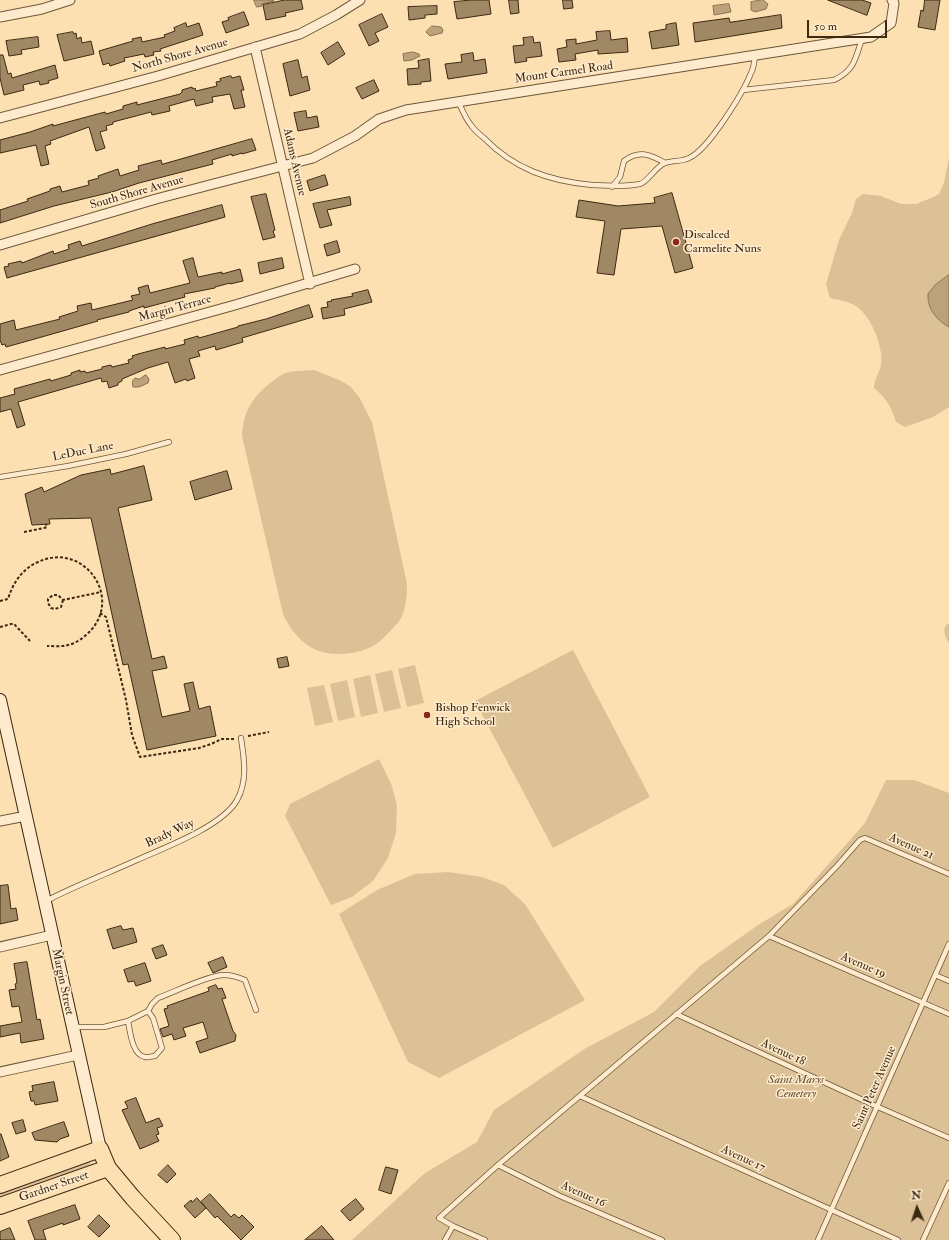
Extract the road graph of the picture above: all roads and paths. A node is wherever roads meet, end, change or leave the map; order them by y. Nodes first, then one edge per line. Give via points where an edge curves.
1 (70, 0) edge
2 (360, 0) edge
3 (892, 0) edge
4 (0, 17) edge
5 (862, 39) junction
6 (255, 46) junction
7 (755, 56) junction
8 (743, 90) junction
9 (458, 101) junction
10 (0, 118) edge
11 (665, 163) junction
12 (282, 166) junction
13 (612, 187) junction
14 (0, 245) edge
15 (355, 269) dead end
16 (310, 284) junction
17 (0, 370) edge
18 (169, 442) dead end
19 (0, 478) edge
20 (46, 524) dead end
21 (24, 532) dead end
22 (101, 592) junction
23 (64, 600) junction
24 (0, 602) edge
25 (100, 613) junction
26 (0, 627) edge
27 (30, 641) dead end
28 (46, 646) dead end
29 (0, 700) edge
30 (269, 732) dead end
31 (241, 738) junction
32 (26, 816) junction
33 (0, 821) edge
34 (949, 874) edge
35 (45, 902) junction
36 (52, 935) junction
37 (769, 936) junction
38 (949, 944) edge
39 (0, 947) edge
40 (935, 975) junction
41 (949, 981) edge
42 (923, 1003) junction
43 (256, 1010) dead end
44 (148, 1011) junction
45 (676, 1014) junction
46 (949, 1014) edge
47 (128, 1021) junction
48 (72, 1027) junction
49 (78, 1055) junction
50 (0, 1072) edge
51 (580, 1096) junction
52 (878, 1107) junction
53 (949, 1138) edge
54 (100, 1149) junction
55 (498, 1165) junction
56 (108, 1168) junction
57 (949, 1183) edge
58 (0, 1185) edge
59 (0, 1206) edge
60 (831, 1210) junction
61 (453, 1226) junction
62 (172, 1240) edge
63 (445, 1240) edge
64 (485, 1240) edge
65 (662, 1240) edge
66 (818, 1240) edge
67 (898, 1240) edge
68 (923, 1240) edge

1 - 4 street via 42,9
2 - 6 street, North Shore Avenue via 300,34
3 - 5 street via 894,3 891,23 871,37
5 - 7 street, Mount Carmel Road
5 - 8 lane via 854,64 843,76 834,80
6 - 10 street, North Shore Avenue via 158,76
6 - 12 street, Adams Avenue
7 - 8 lane via 752,72
7 - 9 street, Mount Carmel Road
8 - 11 lane via 718,129 696,154 689,159
9 - 12 street, Mount Carmel Road via 406,110 379,119 355,136 313,158
9 - 13 lane via 470,125 490,144 527,170 571,183
11 - 13 lane via 653,171 642,184
11 - 13 lane via 647,155 631,156 624,161 620,177
12 - 14 street, South Shore Avenue via 156,199
12 - 16 street, Adams Avenue
15 - 16 street, Margin Terrace
16 - 17 street, Margin Terrace
18 - 19 lane, LeDuc Lane via 126,454
20 - 21 path via 44,528
22 - 23 path
22 - 24 path via 95,577 84,565 70,558 52,557 34,564 20,575 8,599
22 - 25 path
23 - 23 path via 58,595 53,595 48,599 48,603 55,609 61,607
25 - 28 path via 92,630 78,641 68,645
25 - 31 path via 106,617 132,735 140,758 199,748 222,739
26 - 27 path via 14,624
29 - 32 main road, Margin Street
30 - 31 path
31 - 35 lane, Brady Way via 244,757 242,788 237,801 226,812 198,833
32 - 33 street
32 - 35 main road, Margin Street
34 - 37 lane, Avenue 21 via 865,838 860,840
35 - 36 main road, Margin Street
36 - 39 street
36 - 48 main road, Margin Street
37 - 42 lane, Avenue 19
37 - 45 lane
38 - 40 lane, Saint Peter Avenue
40 - 41 lane
40 - 42 lane, Saint Peter Avenue
42 - 46 lane, Avenue 19
42 - 52 lane, Saint Peter Avenue
43 - 44 lane via 245,980 223,975 158,998
44 - 47 lane
44 - 47 lane via 153,1018 162,1048 154,1056 145,1057 137,1053
45 - 51 lane
45 - 52 lane, Avenue 18
47 - 48 lane via 104,1027
48 - 49 main road, Margin Street
49 - 50 street
49 - 54 main road, Margin Street
51 - 55 lane
51 - 60 lane, Avenue 17
52 - 53 lane, Avenue 18
52 - 60 lane, Saint Peter Avenue
54 - 56 highway, Margin Street
54 - 58 highway, Gardner Street
55 - 61 lane via 439,1218
55 - 65 lane, Avenue 16 via 560,1196
56 - 59 highway, Gardner Street
56 - 62 highway, Margin Street
57 - 68 lane
60 - 66 lane, Saint Peter Avenue
60 - 67 lane, Avenue 17
61 - 63 lane
61 - 64 lane

